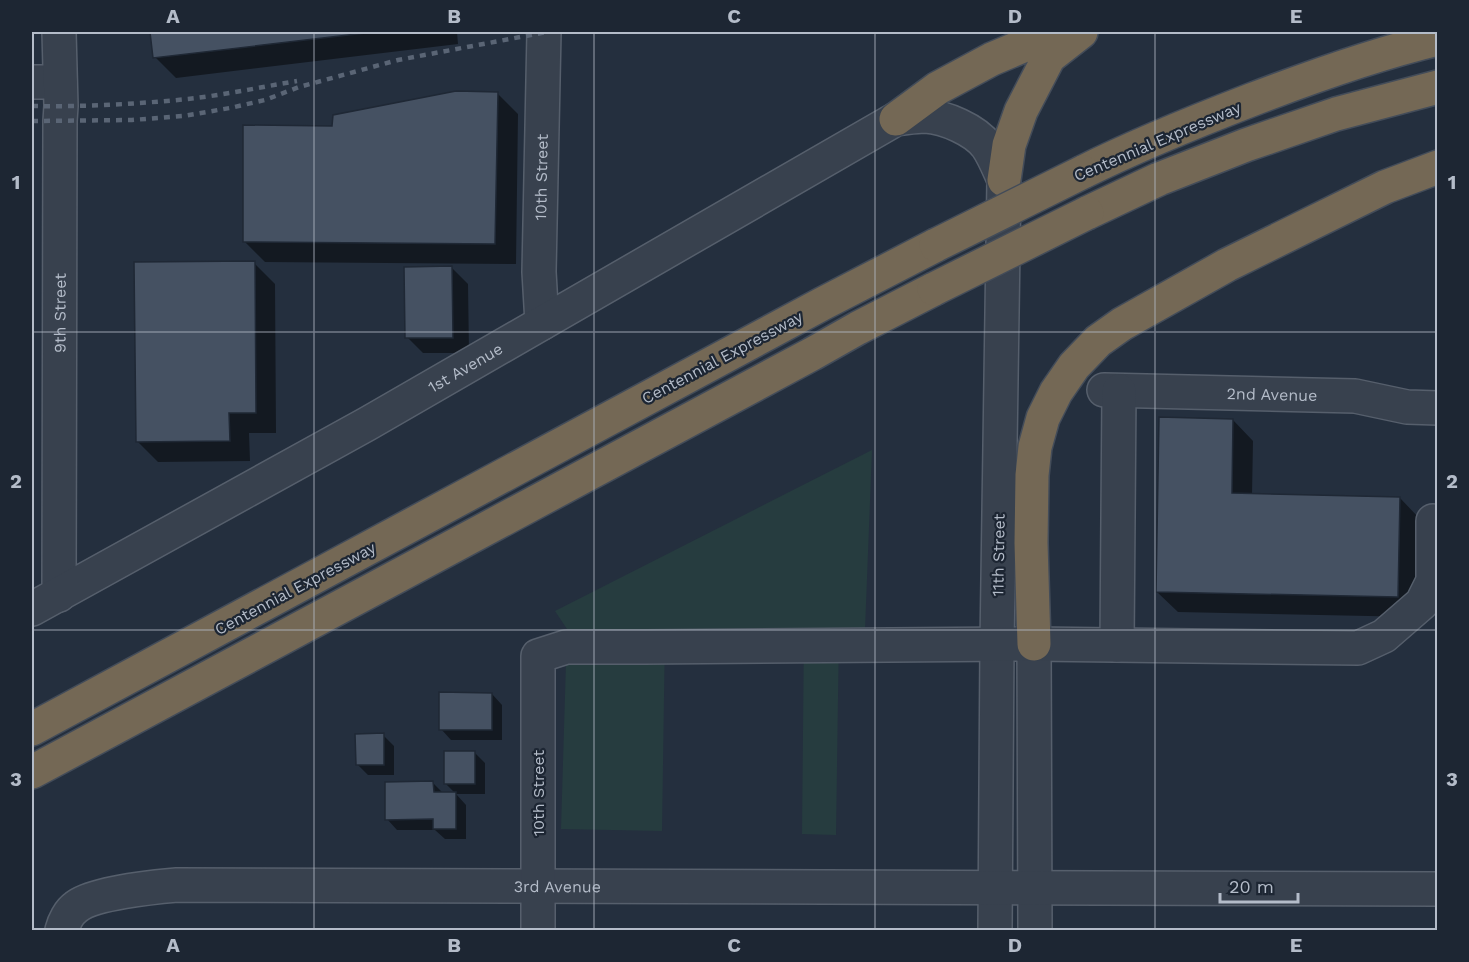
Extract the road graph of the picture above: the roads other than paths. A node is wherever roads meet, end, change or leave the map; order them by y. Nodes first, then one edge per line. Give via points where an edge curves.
1 (59, 32) edge
2 (544, 32) edge
3 (1056, 32) edge
4 (1081, 32) edge
5 (1437, 39) edge
6 (46, 82) edge
7 (1437, 87) edge
8 (896, 119) junction
9 (1437, 167) edge
10 (1004, 180) junction
11 (542, 323) junction
12 (1437, 408) edge
13 (1432, 521) dead end
14 (45, 602) edge
15 (997, 645) junction
16 (1034, 645) junction
17 (1117, 645) junction
18 (32, 729) edge
19 (32, 772) edge
20 (538, 886) junction
21 (995, 888) junction
22 (1035, 888) junction
23 (1437, 890) edge
24 (62, 930) edge
25 (537, 930) edge
26 (995, 930) edge
27 (1035, 930) edge

1 - 6 street, 9th Street
2 - 11 street, 10th Street via 539,272
3 - 8 highway via 992,59 938,88
4 - 10 highway via 1049,57 1021,111 1009,145
5 - 18 highway, Centennial Expressway, bridge via 1287,86 1108,159 822,304
6 - 14 street, 9th Street
7 - 19 highway, bridge via 1336,114 1246,145 1087,213 858,328
8 - 10 street via 923,116 957,124 987,146
8 - 11 street, 1st Avenue
9 - 16 highway via 1385,187 1227,265 1122,324 1098,341 1074,366 1043,418 1035,447 1031,543
10 - 15 street, 11th Street
11 - 14 street, 1st Avenue
12 - 17 street, 2nd Avenue via 1407,407 1355,396 1112,390
13 - 17 street via 1433,581 1422,603 1384,636 1358,648
15 - 16 street
15 - 20 street, 10th Street via 566,647 538,656
15 - 21 street, 11th Street
16 - 17 street
16 - 22 street
20 - 21 street, 3rd Avenue
20 - 24 street, 3rd Avenue via 177,885 81,903 73,909
20 - 25 street, 10th Street
21 - 22 street, 3rd Avenue
21 - 26 street, 11th Street
22 - 23 street, 3rd Avenue
22 - 27 street

